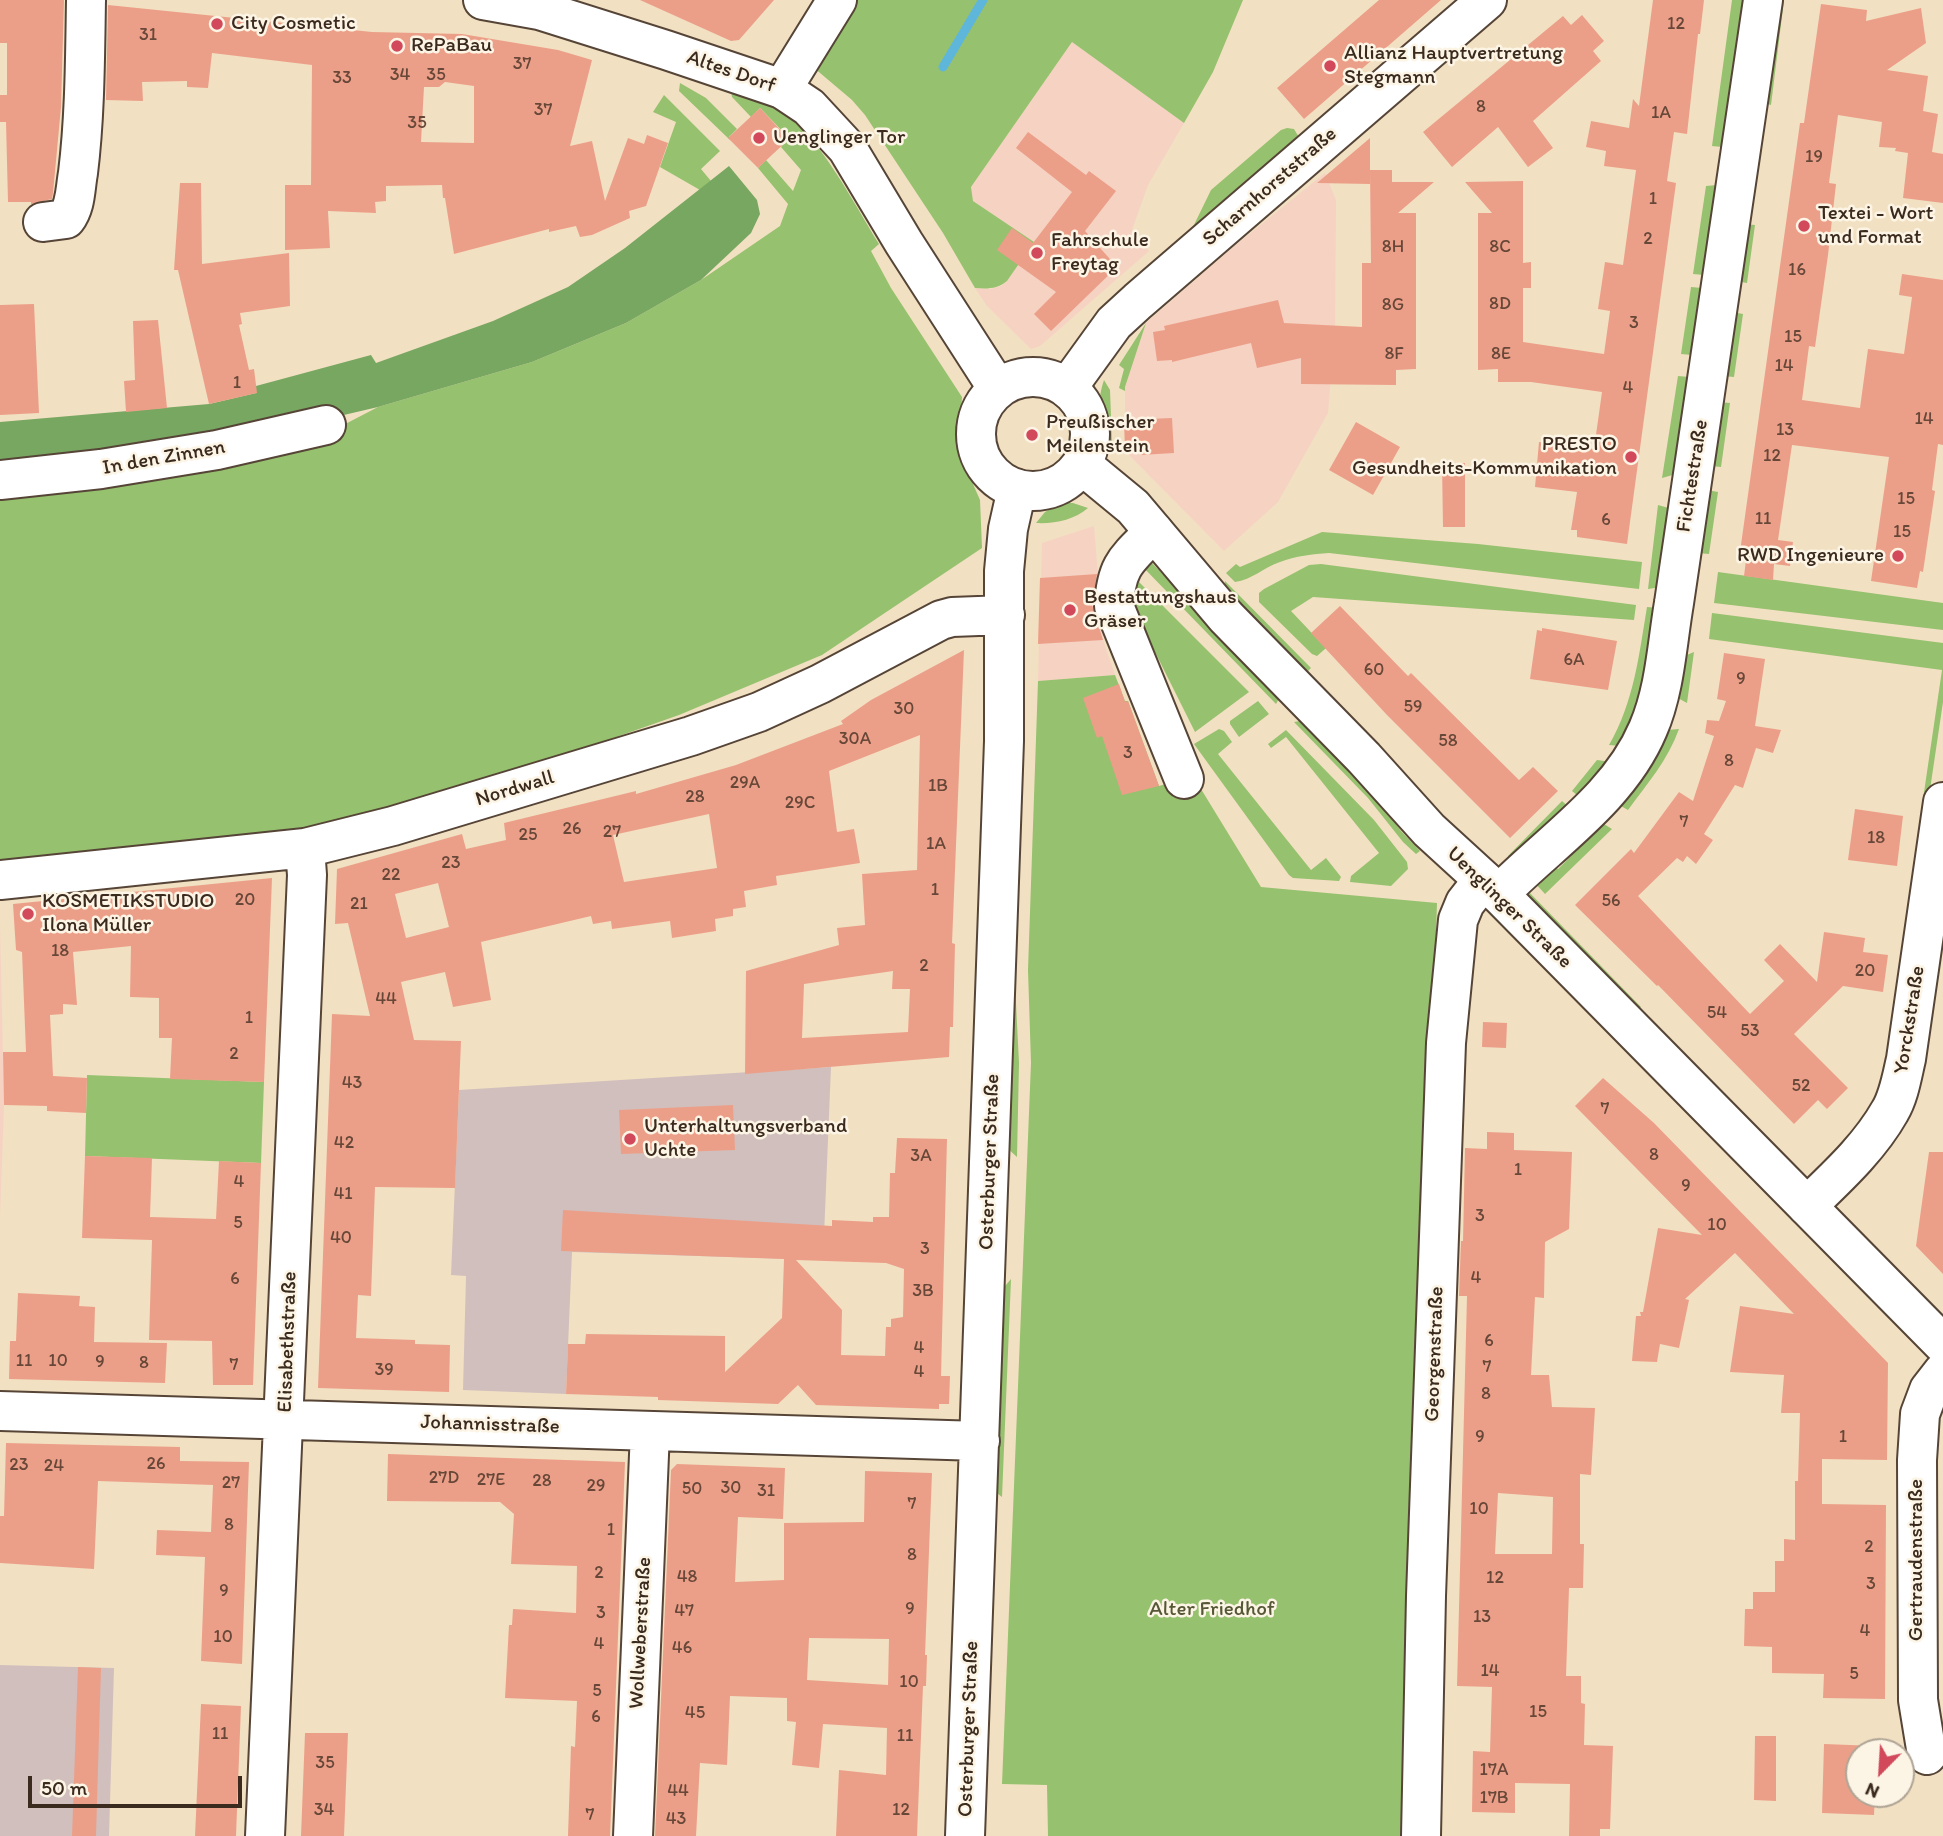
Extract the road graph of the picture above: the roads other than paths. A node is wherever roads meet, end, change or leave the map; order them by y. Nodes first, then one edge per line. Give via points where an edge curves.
1 (86, 0) edge
2 (483, 0) edge
3 (837, 0) edge
4 (1488, 0) edge
5 (1763, 0) edge
6 (539, 5) edge
7 (782, 89) junction
8 (43, 222) dead end
9 (1067, 388) junction
10 (998, 389) junction
11 (326, 425) dead end
12 (1082, 465) junction
13 (0, 480) edge
14 (1017, 489) junction
15 (1154, 532) junction
16 (1005, 615) junction
17 (1184, 779) dead end
18 (1943, 802) edge
19 (305, 848) junction
20 (0, 880) edge
21 (1491, 887) junction
22 (1807, 1206) junction
23 (1943, 1344) edge
24 (1943, 1372) edge
25 (0, 1411) edge
26 (285, 1419) junction
27 (650, 1431) junction
28 (981, 1441) junction
29 (1927, 1755) dead end
30 (265, 1836) edge
31 (633, 1836) edge
32 (965, 1836) edge
33 (1421, 1836) edge

1 - 8 street via 82,139 75,197 66,219
2 - 6 street, Altes Dorf
3 - 7 street
4 - 9 street, Scharnhorststraße via 1114,323
5 - 21 street, Fichtestraße via 1654,714 1639,747 1603,796
6 - 7 street, Altes Dorf
7 - 10 street, Altes Dorf via 816,113 847,148
9 - 10 street via 1055,381 1026,377
9 - 12 street via 1080,400 1091,432
10 - 14 street via 978,418 977,444 988,469
11 - 13 street, In den Zinnen via 204,452
12 - 14 street via 1054,488
12 - 15 street, Uenglinger Straße via 1133,507
14 - 16 street, Osterburger Straße via 1008,529
15 - 17 street via 1122,567 1114,606
15 - 21 street, Uenglinger Straße via 1226,617 1429,830
16 - 19 street, Nordwall via 941,620 820,684 691,736
16 - 28 street, Osterburger Straße
18 - 22 street, Yorckstraße via 1908,1045 1891,1110 1868,1144
19 - 20 street, Nordwall
19 - 26 street, Elisabethstraße
21 - 22 street, Uenglinger Straße
21 - 33 street, Georgenstraße via 1465,903 1458,920 1446,1043
22 - 23 street, Uenglinger Straße
24 - 29 street, Gertraudenstraße via 1929,1390 1920,1414 1917,1460 1918,1700
25 - 26 street, Johannisstraße
26 - 27 street, Johannisstraße
26 - 30 street, Elisabethstraße
27 - 28 street, Johannisstraße
27 - 31 street, Wollweberstraße
28 - 32 street, Osterburger Straße

